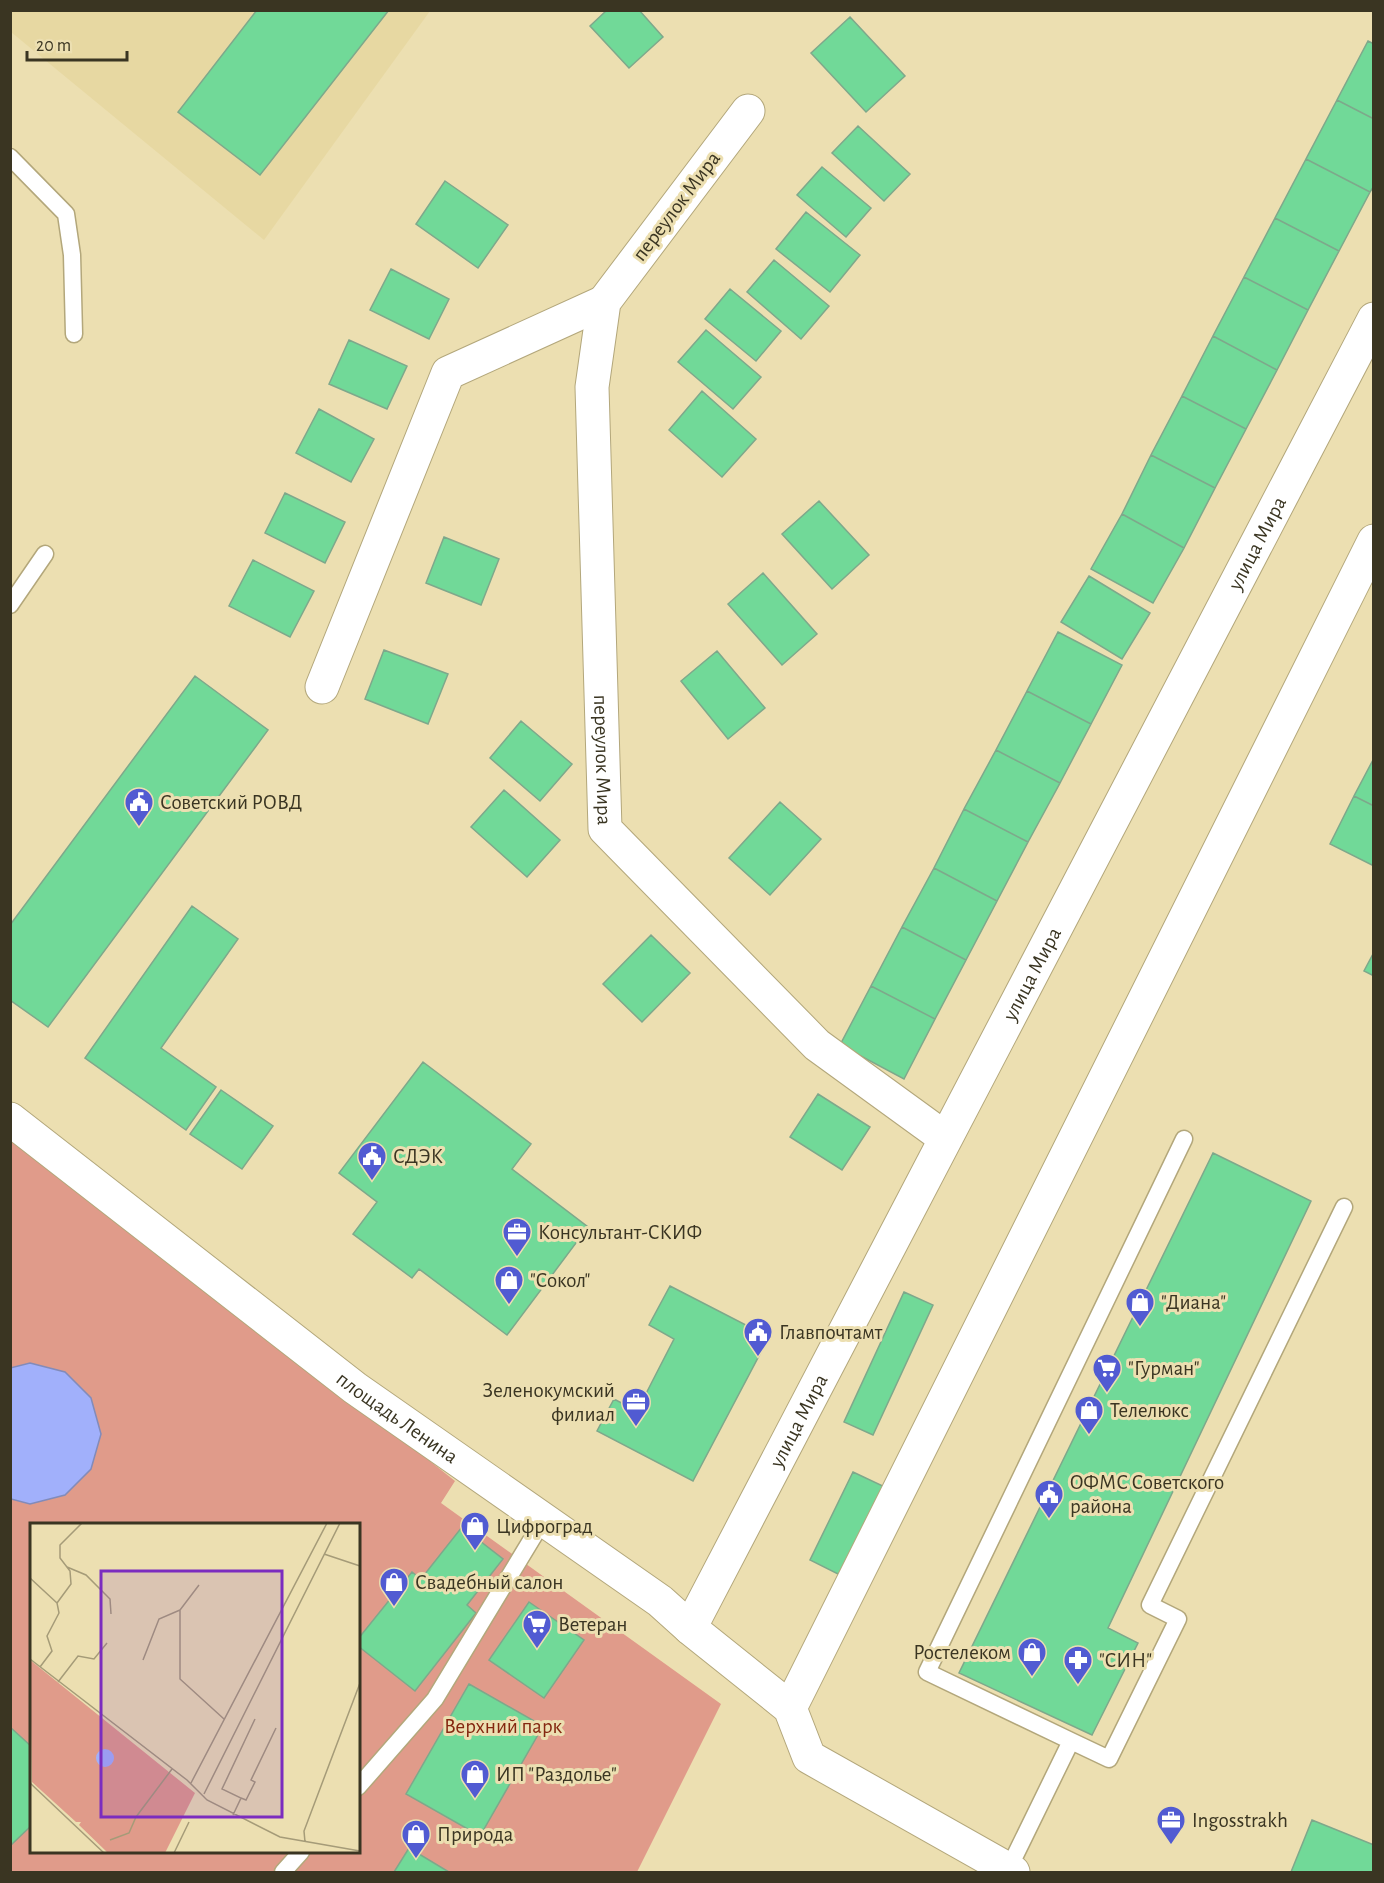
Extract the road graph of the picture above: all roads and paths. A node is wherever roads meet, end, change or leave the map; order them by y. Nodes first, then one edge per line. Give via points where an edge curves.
1 (748, 111) dead end
2 (10, 156) edge
3 (604, 302) junction
4 (1374, 319) edge
5 (74, 334) dead end
6 (1374, 541) edge
7 (45, 554) dead end
8 (10, 605) edge
9 (322, 687) dead end
10 (10, 1119) edge
11 (945, 1138) junction
12 (1184, 1138) dead end
13 (1344, 1207) dead end
14 (544, 1520) junction
15 (690, 1628) junction
16 (790, 1708) junction
17 (1071, 1741) junction
18 (360, 1784) edge
19 (299, 1853) edge
20 (1011, 1871) edge
21 (283, 1872) edge

1 - 3 street, переулок Мира
2 - 5 lane via 66,214 72,255
3 - 9 street, переулок Мира via 448,373
3 - 11 street, переулок Мира via 592,387 605,829 817,1045
4 - 11 street, улица Мира
6 - 16 street
7 - 8 lane
10 - 14 street, площадь Ленина via 356,1388
11 - 15 street, улица Мира
12 - 17 lane via 927,1672
13 - 17 lane via 1150,1605 1178,1619 1109,1759
14 - 15 street, площадь Ленина via 660,1601
14 - 18 lane via 435,1699
15 - 16 street, площадь Ленина
16 - 20 street via 809,1756
17 - 20 lane
19 - 21 lane

